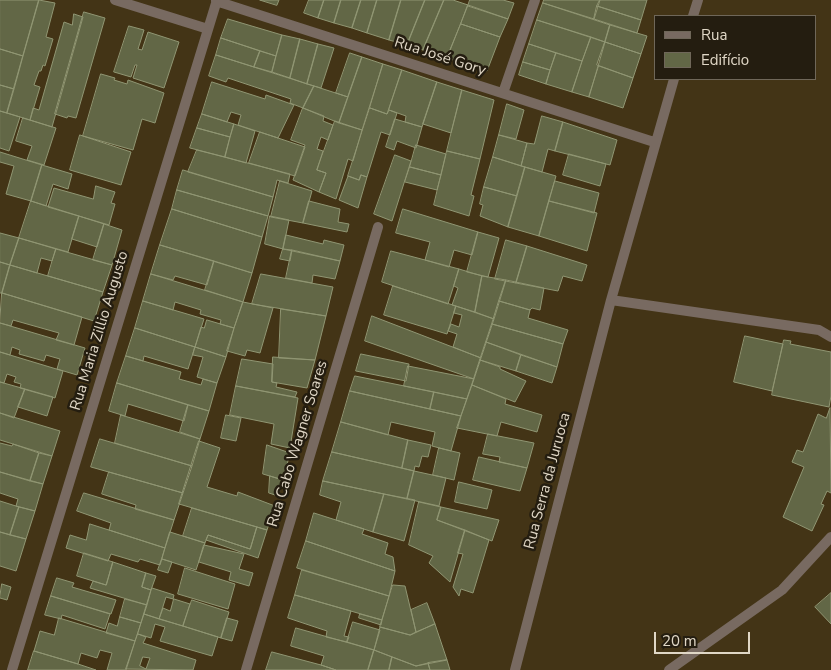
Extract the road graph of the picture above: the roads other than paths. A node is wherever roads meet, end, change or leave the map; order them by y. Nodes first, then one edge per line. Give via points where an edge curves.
1 (115, 0) edge
2 (216, 0) edge
3 (535, 0) edge
4 (698, 0) edge
5 (693, 15) edge
6 (208, 29) junction
7 (674, 80) edge
8 (502, 93) junction
9 (654, 142) junction
10 (378, 227) dead end
11 (611, 300) junction
12 (831, 337) edge
13 (831, 537) edge
14 (12, 670) edge
15 (246, 670) edge
16 (515, 670) edge
17 (669, 670) edge

1 - 6 street
2 - 6 street, Rua Maria Zillio Augusto
2 - 8 street, Rua José Gory
3 - 8 street
4 - 5 street
6 - 14 street, Rua Maria Zillio Augusto
7 - 9 street, Rua Serra da Juruoca
8 - 9 street, Rua José Gory
9 - 11 street, Rua Serra da Juruoca
10 - 15 street, Rua Cabo Wagner Soares
11 - 12 street via 819,330
11 - 16 street, Rua Serra da Juruoca
13 - 17 street via 782,590

